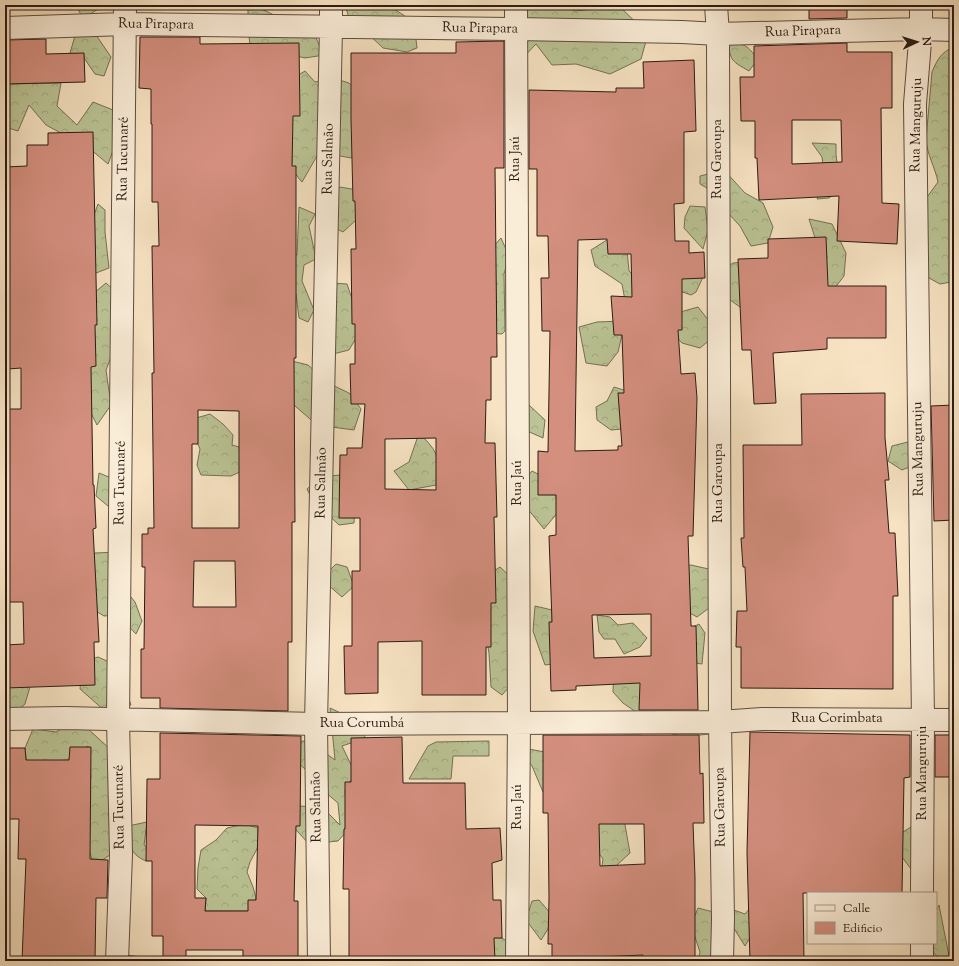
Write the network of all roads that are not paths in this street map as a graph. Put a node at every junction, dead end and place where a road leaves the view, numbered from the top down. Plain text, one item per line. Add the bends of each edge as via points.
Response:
1 (331, 5) edge
2 (516, 5) edge
3 (716, 5) edge
4 (921, 5) edge
5 (125, 14) edge
6 (5, 28) edge
7 (331, 28) junction
8 (516, 29) junction
9 (921, 29) junction
10 (954, 30) edge
11 (718, 34) junction
12 (5, 719) edge
13 (118, 720) junction
14 (923, 720) junction
15 (954, 720) edge
16 (720, 722) junction
17 (518, 723) junction
18 (316, 724) junction
19 (922, 892) edge
20 (922, 944) edge
21 (118, 961) edge
22 (319, 961) edge
23 (517, 961) edge
24 (722, 961) edge
25 (922, 961) edge

1 - 7 street, Rua Salmão
2 - 8 street, Rua Jaú
3 - 11 street, Rua Garoupa
4 - 9 street, Rua Manguruju
5 - 6 street, Rua Pirapara
5 - 7 street, Rua Pirapara
5 - 13 street, Rua Tucunaré
7 - 8 street, Rua Pirapara
7 - 18 street, Rua Salmão
8 - 11 street, Rua Pirapara
8 - 17 street, Rua Jaú
9 - 10 street, Rua Pirapara
9 - 11 street, Rua Pirapara
9 - 14 street, Rua Manguruju via 915,104
11 - 16 street, Rua Garoupa
12 - 13 street, Rua Corumbá
13 - 18 street, Rua Corumbá
13 - 21 street, Rua Tucunaré via 121,854
14 - 15 street, Rua Corimbata
14 - 16 street, Rua Corimbata via 762,719
14 - 19 street, Rua Manguruju
16 - 17 street, Rua Corumbá
16 - 24 street, Rua Garoupa
17 - 18 street, Rua Corumbá
17 - 23 street, Rua Jaú
18 - 22 street, Rua Salmão
20 - 25 street

